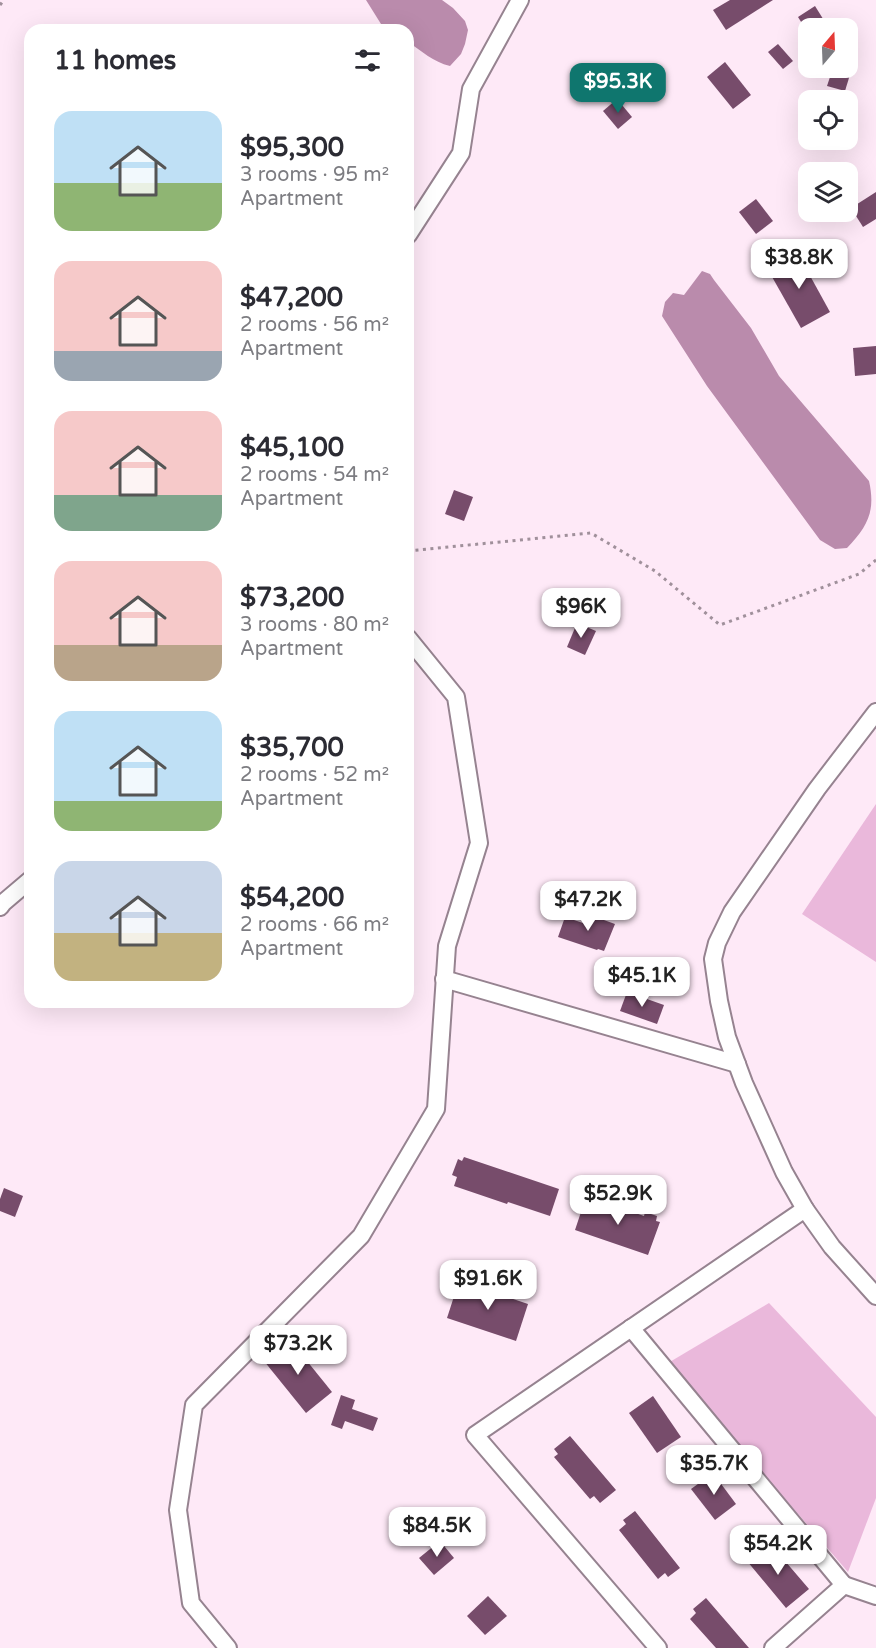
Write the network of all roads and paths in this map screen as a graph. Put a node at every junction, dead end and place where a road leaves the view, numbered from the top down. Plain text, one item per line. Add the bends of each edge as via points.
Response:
1 (4, 0) edge
2 (520, 0) edge
3 (0, 5) edge
4 (414, 226) edge
5 (414, 550) edge
6 (876, 560) edge
7 (414, 645) edge
8 (876, 712) edge
9 (24, 885) edge
10 (0, 907) edge
11 (444, 979) junction
12 (737, 1064) junction
13 (805, 1209) junction
14 (876, 1296) edge
15 (631, 1328) junction
16 (844, 1585) junction
17 (876, 1596) edge
18 (228, 1648) edge
19 (658, 1648) edge
20 (773, 1648) edge

1 - 3 path
2 - 4 street via 471,89 461,153
5 - 6 path via 591,533 655,572 720,625 858,574
7 - 11 street via 456,697 479,843 447,945
8 - 12 street via 732,912 717,943 713,959 718,1001
9 - 10 street
11 - 12 street
11 - 18 street via 436,1109 361,1236 195,1405 178,1510 191,1603
12 - 13 street via 784,1172
13 - 14 street via 832,1247
13 - 15 street
15 - 16 street
15 - 19 street via 475,1435
16 - 17 street
16 - 20 street

